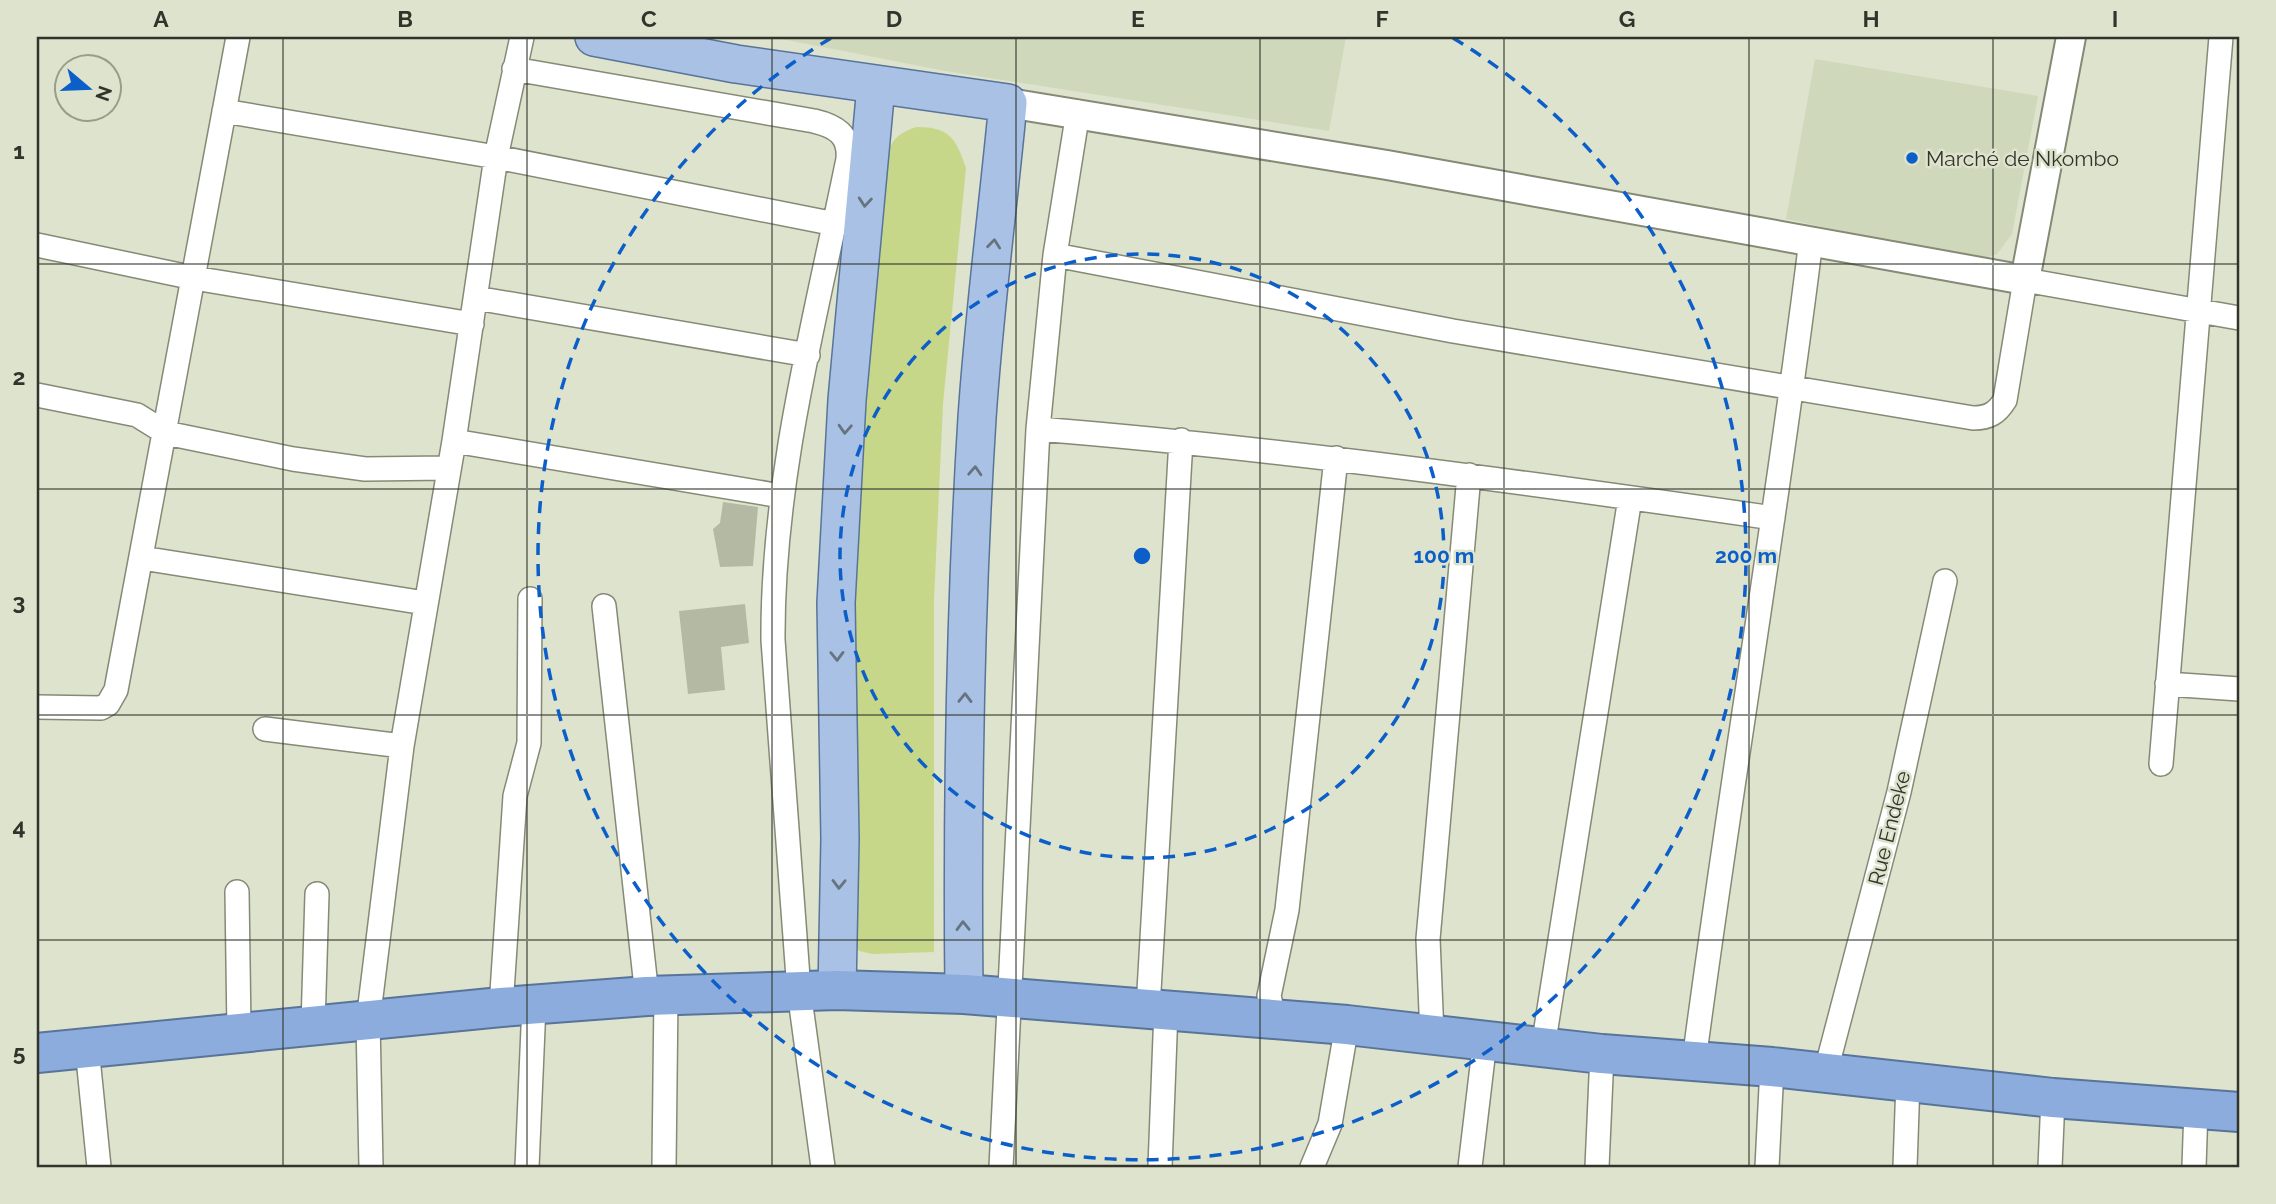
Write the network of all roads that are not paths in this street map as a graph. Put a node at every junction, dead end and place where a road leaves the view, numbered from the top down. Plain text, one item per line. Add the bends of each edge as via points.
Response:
1 (238, 37) edge
2 (522, 37) edge
3 (594, 37) edge
4 (2071, 37) edge
5 (2221, 37) edge
6 (514, 69) junction
7 (876, 86) junction
8 (1009, 103) junction
9 (224, 111) junction
10 (1077, 112) junction
11 (496, 157) junction
12 (835, 224) junction
13 (1811, 240) junction
14 (37, 245) edge
15 (1055, 255) junction
16 (194, 278) junction
17 (2025, 280) junction
18 (476, 298) junction
19 (2196, 311) junction
20 (2239, 318) edge
21 (472, 324) junction
22 (808, 355) junction
23 (1793, 388) junction
24 (37, 396) edge
25 (1038, 429) junction
26 (166, 433) junction
27 (1181, 440) junction
28 (454, 441) junction
29 (1336, 458) junction
30 (448, 468) junction
31 (1469, 475) junction
32 (781, 496) junction
33 (1630, 498) junction
34 (1773, 518) junction
35 (142, 558) junction
36 (1945, 581) dead end
37 (530, 599) dead end
38 (425, 603) junction
39 (604, 606) dead end
40 (2167, 684) junction
41 (2239, 689) edge
42 (37, 707) edge
43 (265, 729) dead end
44 (402, 746) junction
45 (2161, 764) dead end
46 (237, 892) dead end
47 (317, 894) dead end
48 (837, 990) junction
49 (799, 991) junction
50 (964, 994) junction
51 (656, 996) junction
52 (1007, 998) junction
53 (517, 1006) junction
54 (1157, 1009) junction
55 (368, 1021) junction
56 (1275, 1021) junction
57 (313, 1026) junction
58 (1347, 1026) junction
59 (239, 1031) junction
60 (1433, 1035) junction
61 (1485, 1041) junction
62 (1543, 1047) junction
63 (87, 1048) junction
64 (37, 1053) edge
65 (1602, 1054) junction
66 (1694, 1061) junction
67 (1772, 1067) junction
68 (1825, 1074) junction
69 (1908, 1082) junction
70 (2053, 1098) junction
71 (2196, 1108) junction
72 (2239, 1112) edge
73 (99, 1167) edge
74 (371, 1167) edge
75 (527, 1167) edge
76 (664, 1167) edge
77 (822, 1167) edge
78 (1001, 1167) edge
79 (1160, 1167) edge
80 (1312, 1167) edge
81 (1470, 1167) edge
82 (1597, 1167) edge
83 (1767, 1167) edge
84 (1905, 1167) edge
85 (2050, 1167) edge
86 (2194, 1167) edge

1 - 9 street
2 - 6 street
3 - 7 main road
4 - 17 street
5 - 19 street
6 - 11 street
6 - 12 street via 828,124 844,135 849,149
7 - 8 main road
7 -> 48 main road via 847,400 836,603
8 - 10 street
50 -> 8 main road via 962,831 977,416
9 - 11 street
9 - 16 street
10 - 13 street
10 - 15 street
11 - 12 street
11 - 18 street
12 - 22 street
13 - 17 street
13 - 23 street
14 - 16 street
15 - 23 street via 1453,331
15 - 25 street
16 - 21 street
16 - 26 street
17 - 19 street
17 - 23 street via 2010,386 1998,411 1986,418
18 - 21 street
18 - 22 street
19 - 20 street
19 - 40 street
21 - 28 street
22 - 32 street
23 - 34 street
24 - 26 street via 137,415
25 - 27 street
25 - 52 street
26 - 30 street via 365,469
26 - 35 street
27 - 29 street
27 - 54 street
28 - 30 street
28 - 32 street
29 - 31 street
29 - 56 street via 1287,910 1269,996
30 - 38 street
31 - 33 street
31 - 60 street via 1428,939
32 - 49 street via 773,640
33 - 34 street
33 - 62 street
34 - 66 street
35 - 38 street
35 - 42 street via 113,698 101,708
36 - 68 street, Rue Endeke via 1899,792
37 - 53 street via 529,743 515,796
38 - 44 street
39 - 51 street
40 - 41 street
40 - 45 street
43 - 44 street
44 - 55 street
46 - 59 street
47 - 57 street
48 - 49 highway
48 - 50 highway
49 - 51 highway
49 - 77 street
50 - 52 highway
51 - 53 highway
51 - 76 street
52 - 54 highway
52 - 78 street
53 - 55 highway
53 - 75 street
54 - 56 highway
54 - 79 street
55 - 57 highway
55 - 74 street
56 - 58 highway
57 - 59 highway
58 - 60 highway
58 - 80 street via 1330,1124
59 - 63 highway
60 - 61 highway
61 - 62 highway
61 - 81 street
62 - 65 highway
63 - 64 highway
63 - 73 street
65 - 66 highway
65 - 82 street
66 - 67 highway
67 - 68 highway
67 - 83 street
68 - 69 highway
69 - 70 highway
69 - 84 street
70 - 71 highway
70 - 85 street
71 - 72 highway
71 - 86 street

